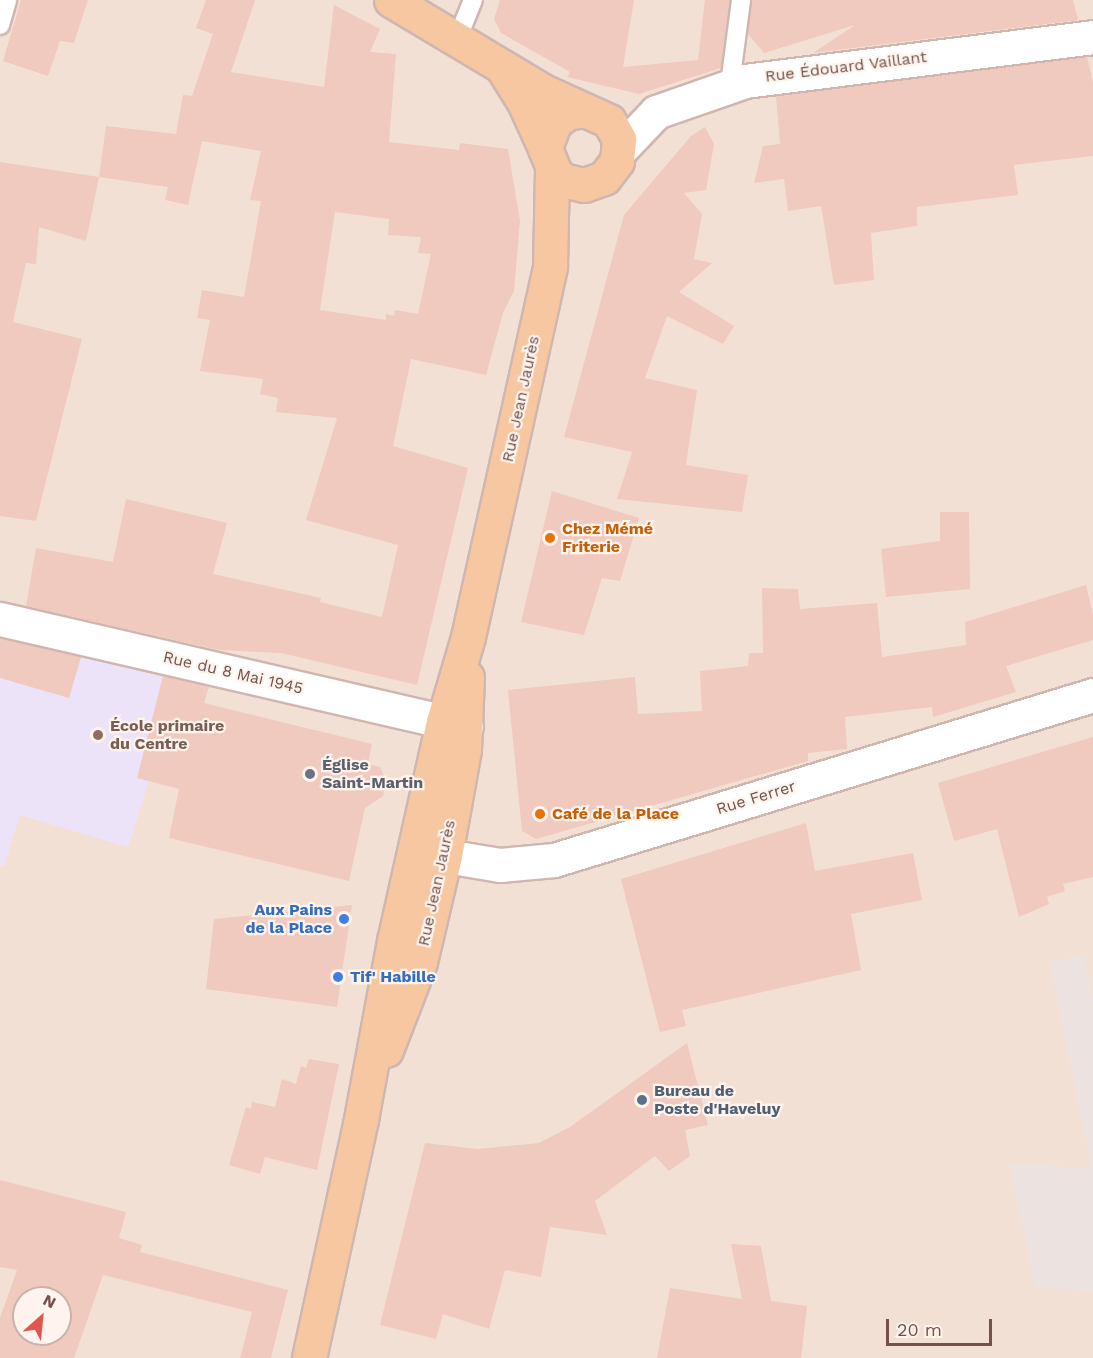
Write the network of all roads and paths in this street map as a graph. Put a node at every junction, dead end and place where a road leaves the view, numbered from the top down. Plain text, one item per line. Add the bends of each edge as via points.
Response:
1 (7, 0) edge
2 (391, 0) edge
3 (473, 0) edge
4 (741, 0) edge
5 (0, 25) edge
6 (458, 37) junction
7 (1093, 37) edge
8 (501, 66) junction
9 (730, 84) junction
10 (584, 110) junction
11 (620, 150) junction
12 (548, 158) junction
13 (599, 181) junction
14 (550, 266) junction
15 (0, 619) edge
16 (1093, 695) edge
17 (454, 724) junction
18 (429, 853) junction
19 (309, 1358) edge

1 - 5 lane
2 - 6 main road, Rue Jean Jaurès
3 - 6 lane
4 - 9 lane
6 - 8 main road, Rue Jean Jaurès
7 - 9 street, Rue Édouard Vaillant
8 - 10 main road, Rue Jean Jaurès
8 - 12 main road, Rue Jean Jaurès via 523,100
9 - 11 street, Rue Édouard Vaillant via 656,112
10 - 11 main road, Rue Jean Jaurès via 600,114 612,124
10 - 12 main road, Rue Jean Jaurès via 567,113 554,123
11 - 13 main road, Rue Jean Jaurès via 615,166
12 - 13 main road via 573,184
12 - 14 main road, Rue Jean Jaurès
13 - 14 main road, Rue Jean Jaurès via 574,214
14 - 17 main road, Rue Jean Jaurès via 468,637
15 - 17 street, Rue du 8 Mai 1945
16 - 18 street, Rue Ferrer via 554,860 500,865
17 - 18 main road, Rue Jean Jaurès
18 - 19 main road, Rue Jean Jaurès via 380,1002 361,1119

